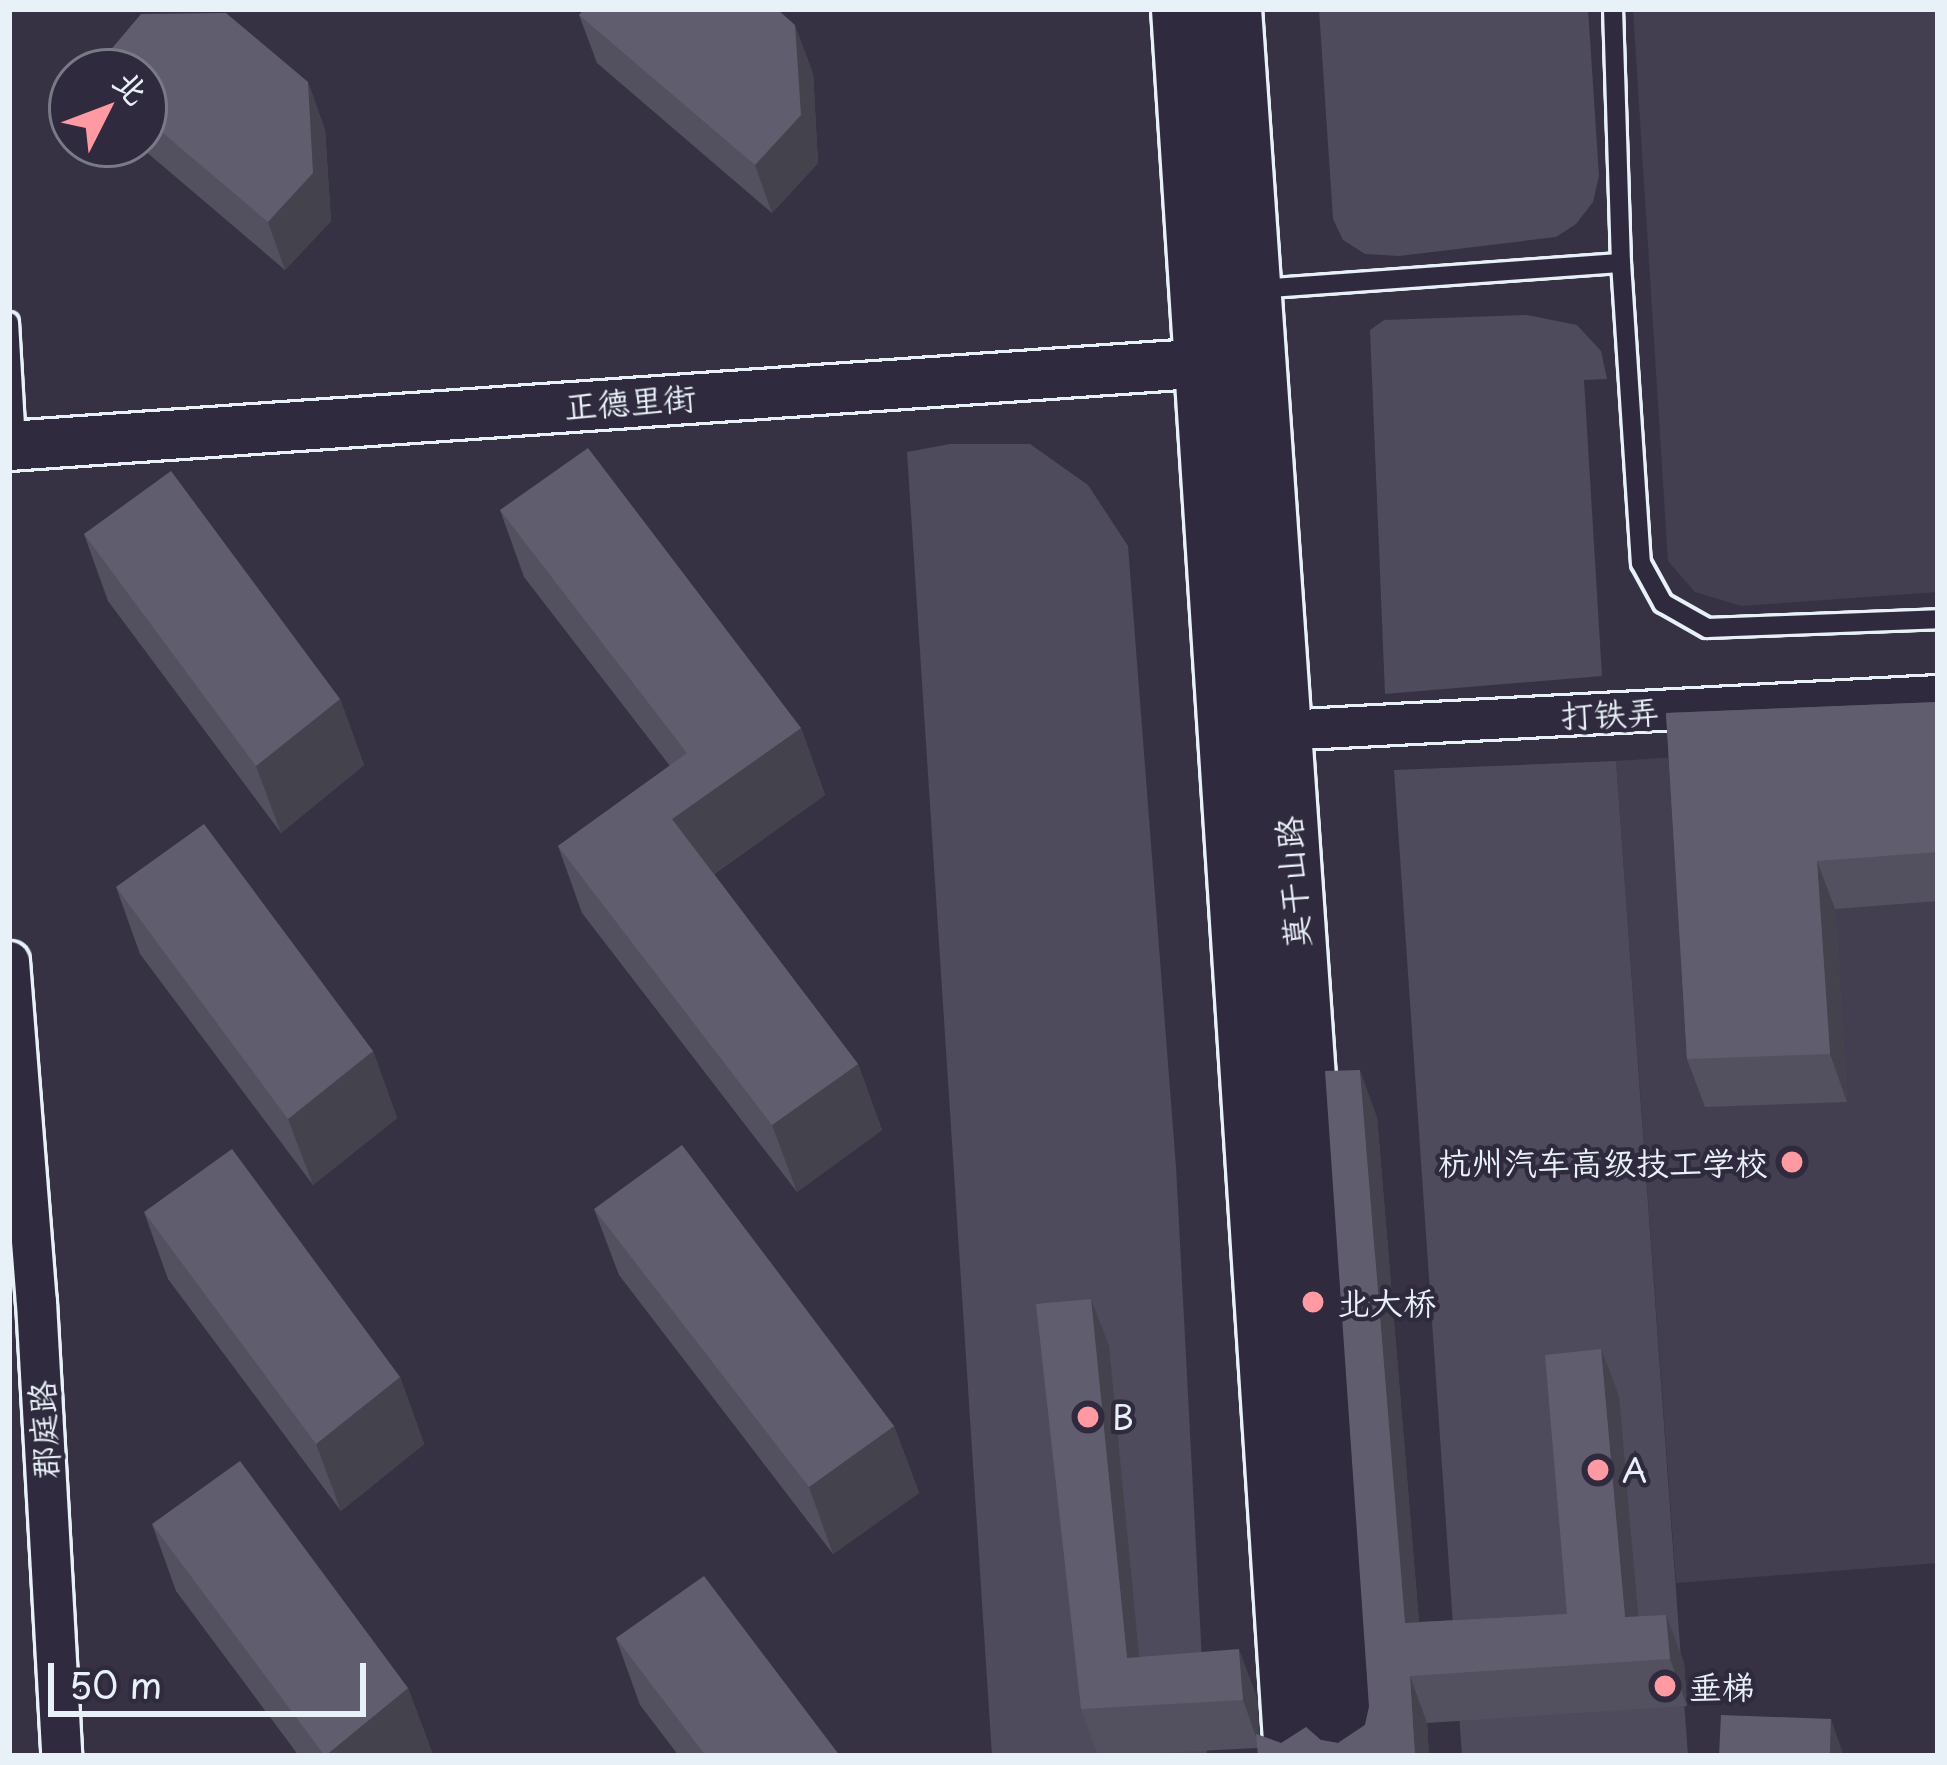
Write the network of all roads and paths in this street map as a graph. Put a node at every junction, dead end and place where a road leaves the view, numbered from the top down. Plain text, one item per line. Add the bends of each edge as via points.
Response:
1 (1182, 9) edge
2 (1231, 9) edge
3 (1613, 9) edge
4 (1621, 263) junction
5 (1247, 290) junction
6 (9, 322) edge
7 (1230, 362) junction
8 (12, 446) edge
9 (1938, 619) edge
10 (1938, 695) edge
11 (1283, 730) junction
12 (9, 961) edge
13 (23, 1304) edge
14 (61, 1756) edge
15 (1295, 1756) edge
16 (1352, 1756) edge

1 - 7 main road, 莫干山路
2 - 5 main road, 莫干山路
3 - 4 lane
4 - 5 lane
4 - 9 lane via 1641,563 1663,603 1707,628
5 - 7 main road, 莫干山路
6 - 8 lane
7 - 8 street, 正德里街
7 - 11 main road, 莫干山路
7 - 15 main road, 莫干山路 via 1241,977
10 - 11 street, 打铁弄
11 - 16 main road, 莫干山路
12 - 13 street, 郡庭路
13 - 14 street, 郡庭路

